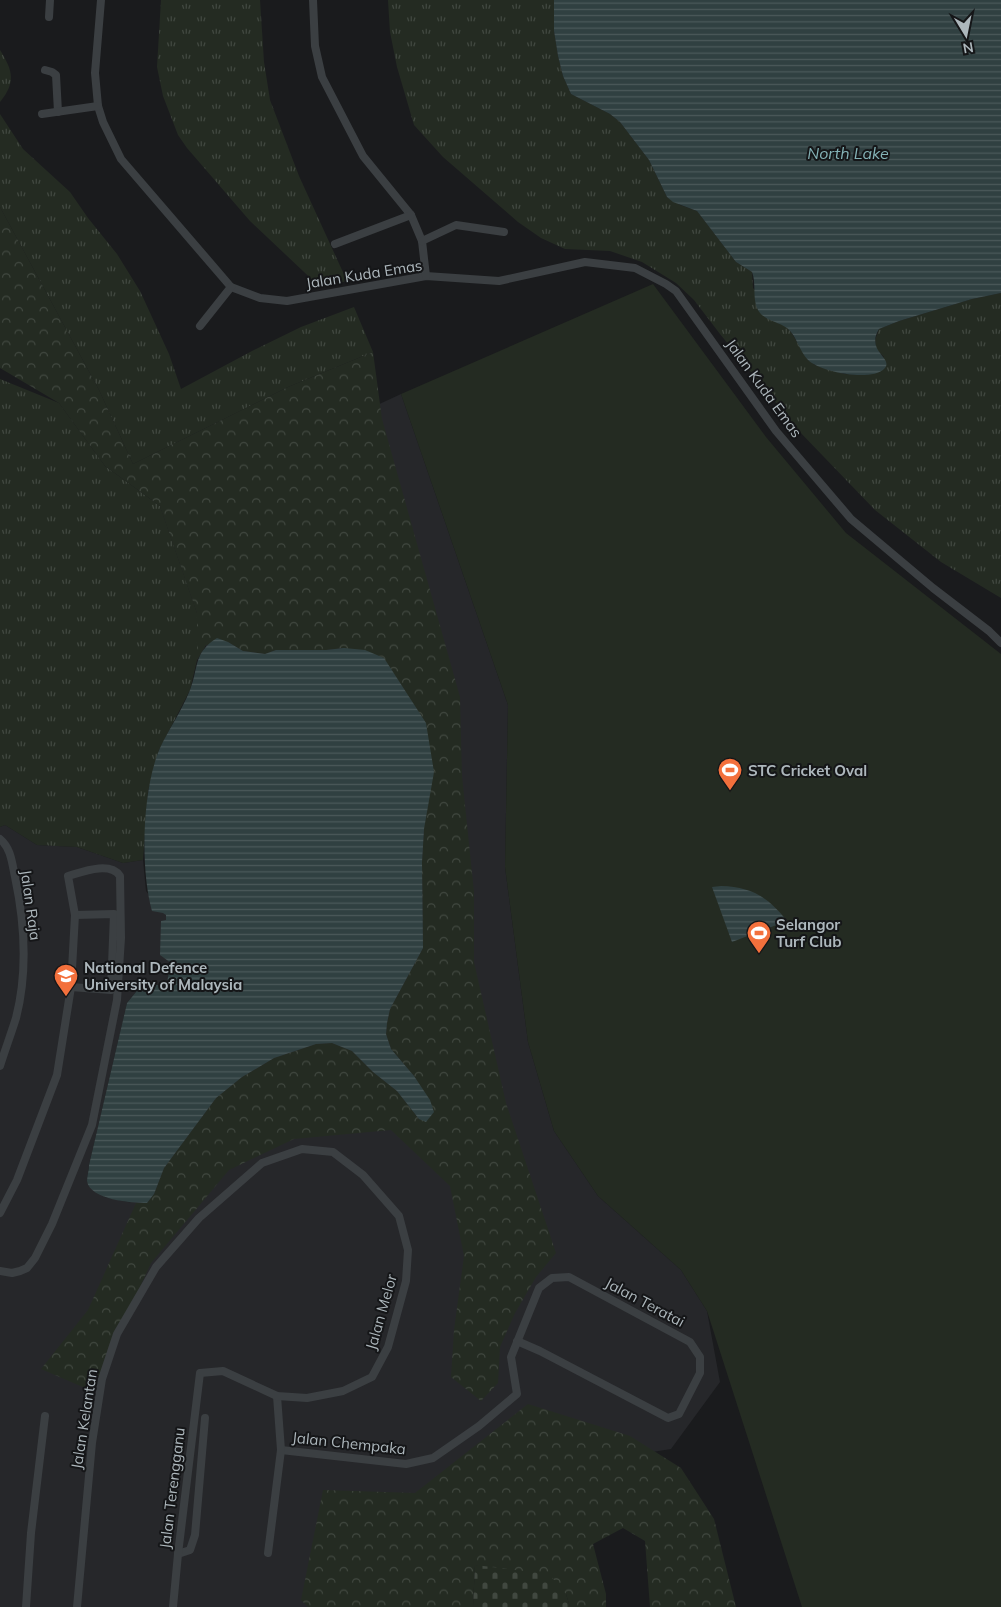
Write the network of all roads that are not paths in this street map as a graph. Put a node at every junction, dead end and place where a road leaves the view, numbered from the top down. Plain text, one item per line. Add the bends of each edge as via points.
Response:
1 (50, 0) edge
2 (101, 0) edge
3 (313, 0) edge
4 (48, 17) dead end
5 (45, 70) dead end
6 (98, 106) junction
7 (58, 112) junction
8 (42, 114) dead end
9 (411, 215) junction
10 (504, 232) dead end
11 (422, 241) junction
12 (335, 244) dead end
13 (426, 276) junction
14 (231, 287) junction
15 (200, 326) dead end
16 (1001, 643) edge
17 (0, 839) edge
18 (75, 915) junction
19 (71, 987) junction
20 (0, 1066) edge
21 (363, 1175) joint
22 (0, 1213) edge
23 (0, 1271) edge
24 (517, 1341) junction
25 (200, 1373) joint
26 (277, 1396) junction
27 (45, 1416) dead end
28 (205, 1418) dead end
29 (281, 1450) junction
30 (268, 1553) dead end
31 (178, 1554) junction
32 (26, 1607) edge
33 (77, 1607) edge
34 (173, 1607) edge

1 - 4 street
2 - 6 street, Jalan Kuda Emas via 95,73
3 - 9 street via 315,46 322,77 363,156
5 - 7 street via 56,75
6 - 7 street
6 - 14 street, Jalan Kuda Emas via 121,159
7 - 8 street
9 - 11 street
9 - 12 street
10 - 11 street via 456,225
11 - 13 street
13 - 14 street, Jalan Kuda Emas via 287,300 260,298
13 - 16 street, Jalan Kuda Emas via 499,280 585,262 635,268 666,284 676,291 776,431 851,519
14 - 15 street
17 - 20 street, Jalan Raja via 8,845 24,931 24,966 16,1018
18 - 19 street
18 - 19 street via 114,914 111,990
18 - 23 street via 68,876 109,868 116,870 120,876 121,938 117,1000 92,1125 35,1258 27,1268 12,1274
19 - 22 street via 57,1076 17,1180
21 - 26 street, Jalan Melor via 398,1216 408,1250 406,1281 388,1347 372,1377 343,1391 307,1398
21 - 33 street, Jalan Kelantan via 333,1152 302,1149 262,1163 199,1218 156,1267 117,1334 102,1379 92,1443
24 - 24 street, Jalan Teratai via 668,1418 679,1414 700,1373 700,1357 690,1342 569,1277 552,1278 539,1288
24 - 29 street, Jalan Chempaka via 510,1357 517,1394 433,1458 406,1464
25 - 26 street, Jalan Melor via 223,1371
25 - 31 street, Jalan Terengganu
26 - 29 street
27 - 32 street
28 - 31 street via 195,1535 190,1550
29 - 30 street
31 - 34 street, Jalan Terengganu

